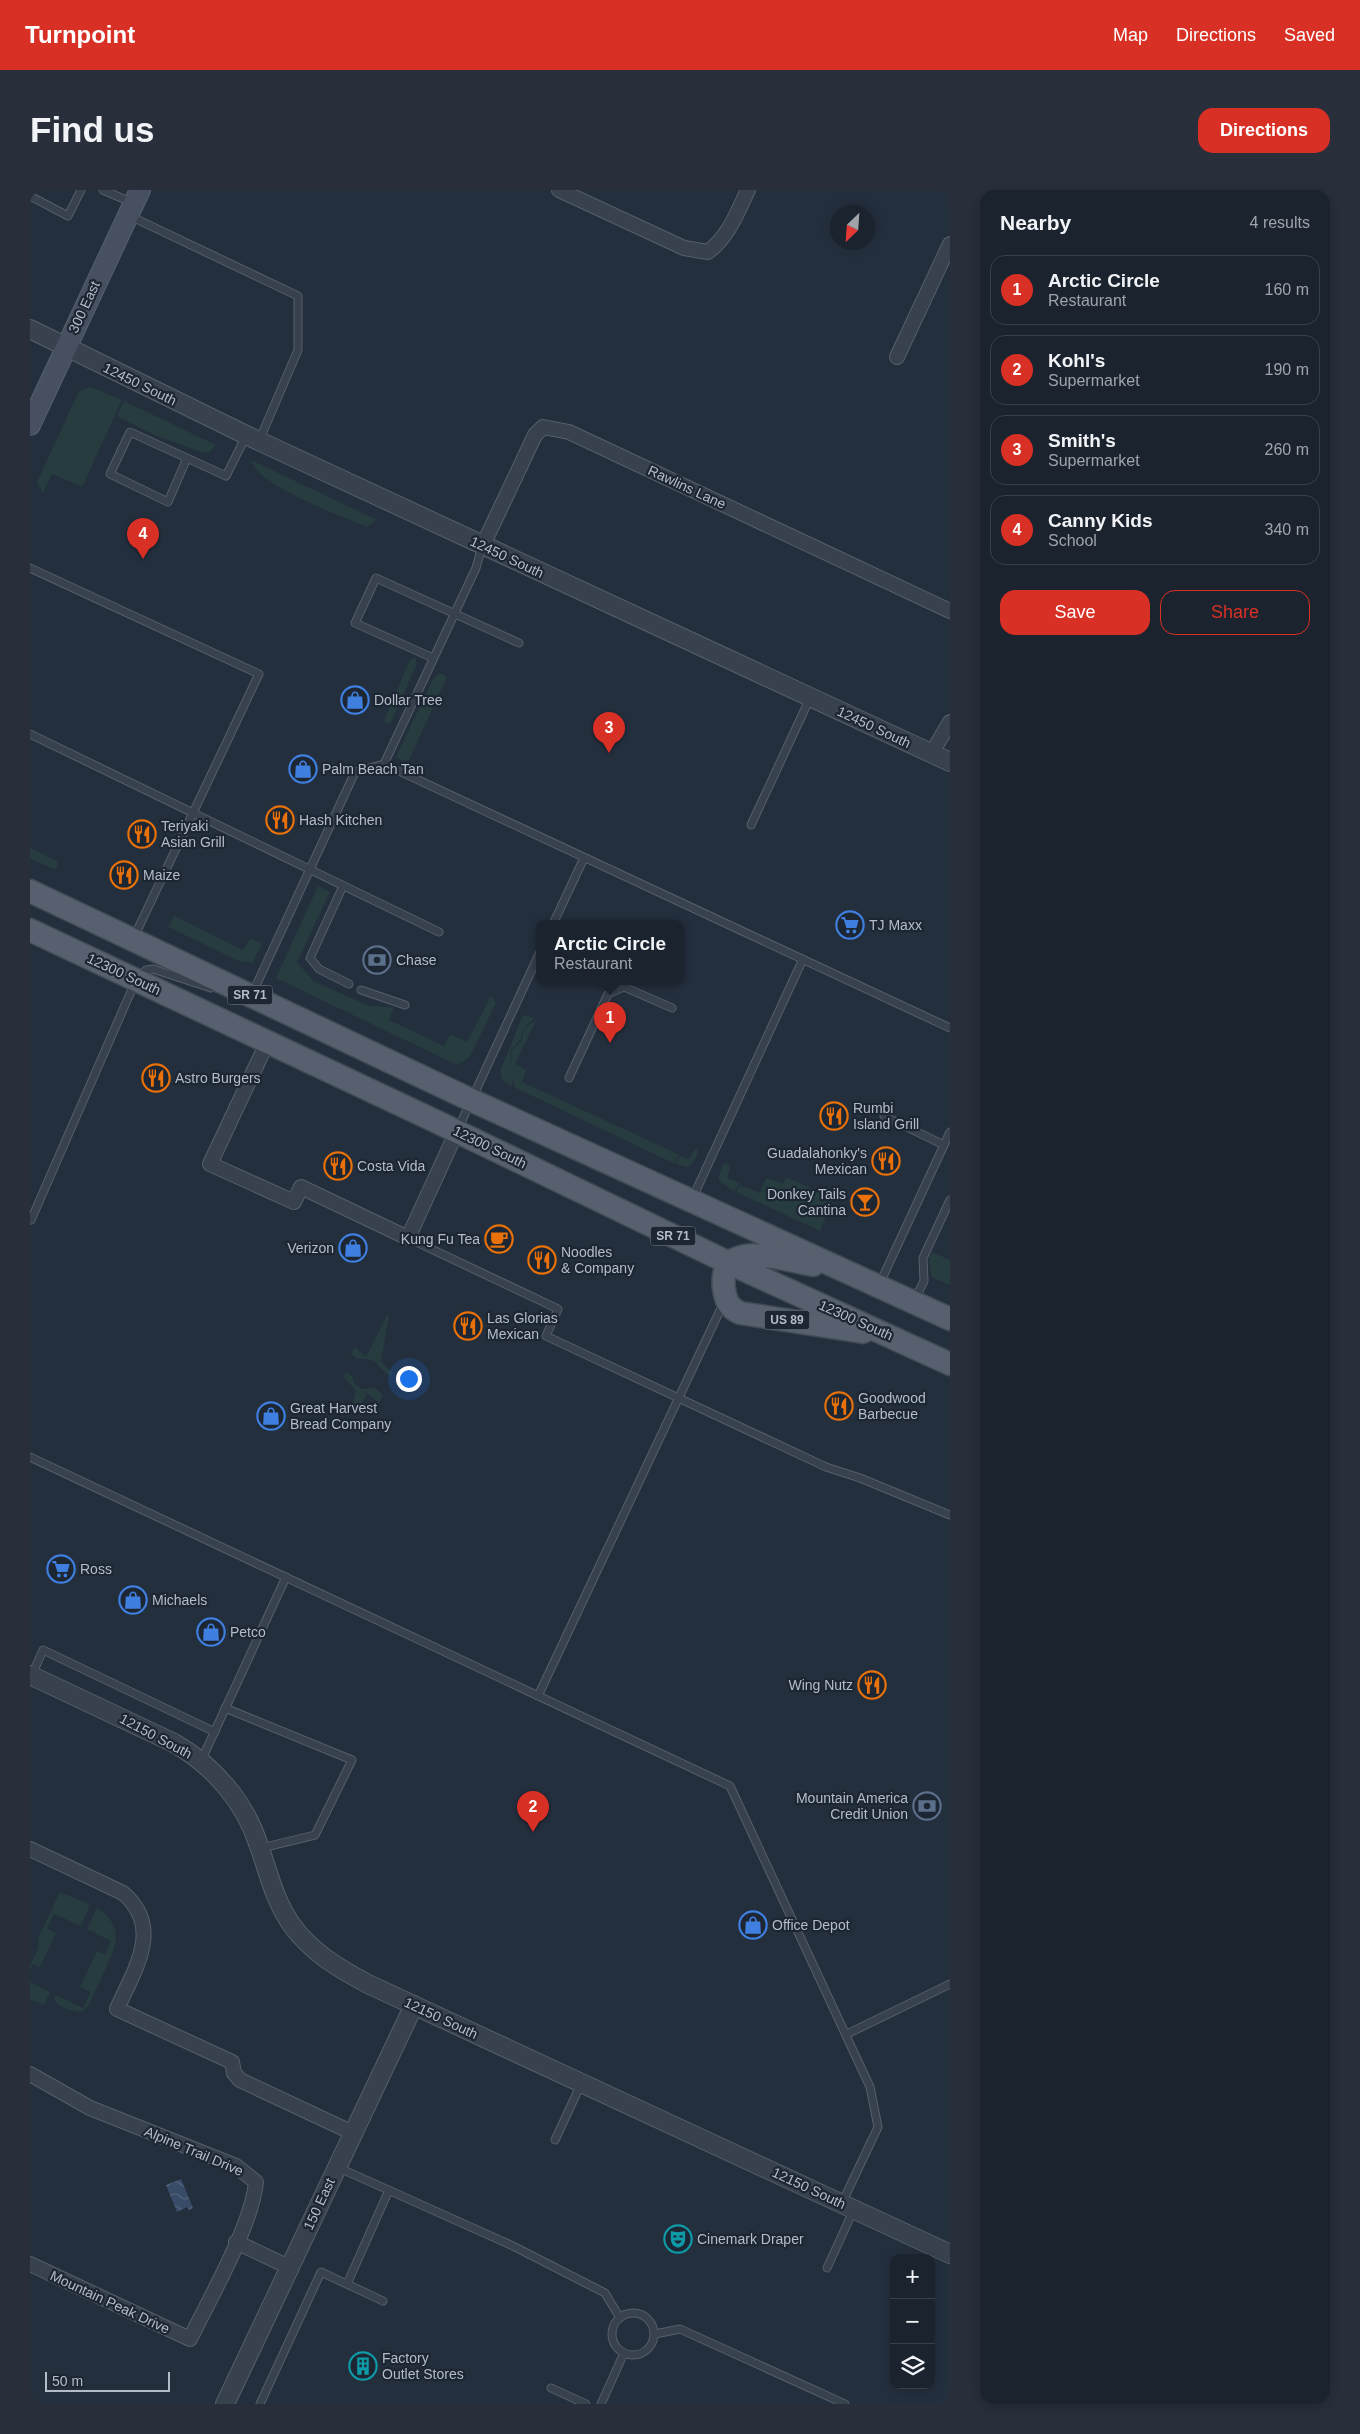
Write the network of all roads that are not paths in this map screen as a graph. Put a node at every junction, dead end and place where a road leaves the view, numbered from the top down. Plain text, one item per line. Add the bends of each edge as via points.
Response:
1 (81, 190) edge
2 (104, 190) edge
3 (559, 190) edge
4 (748, 190) edge
5 (30, 196) edge
6 (134, 203) edge
7 (950, 244) edge
8 (30, 328) edge
9 (65, 348) junction
10 (897, 357) dead end
11 (30, 425) edge
12 (252, 439) junction
13 (187, 458) junction
14 (483, 545) junction
15 (30, 568) edge
16 (950, 611) edge
17 (454, 614) junction
18 (519, 644) dead end
19 (433, 658) junction
20 (810, 698) junction
21 (950, 722) edge
22 (30, 734) edge
23 (931, 754) junction
24 (950, 762) edge
25 (384, 764) junction
26 (194, 814) junction
27 (751, 826) dead end
28 (584, 858) junction
29 (311, 871) junction
30 (342, 886) junction
31 (30, 891) edge
32 (555, 920) edge
33 (30, 930) edge
34 (439, 932) dead end
35 (133, 940) junction
36 (804, 959) junction
37 (536, 961) edge
38 (136, 980) junction
39 (349, 984) dead end
40 (361, 990) dead end
41 (252, 996) junction
42 (405, 1005) dead end
43 (672, 1008) dead end
44 (950, 1028) edge
45 (267, 1043) junction
46 (569, 1078) dead end
47 (471, 1100) junction
48 (884, 1116) dead end
49 (457, 1131) junction
50 (950, 1132) edge
51 (944, 1145) junction
52 (692, 1200) junction
53 (950, 1200) edge
54 (31, 1220) edge
55 (408, 1238) junction
56 (729, 1263) junction
57 (842, 1270) junction
58 (878, 1286) junction
59 (725, 1300) junction
60 (914, 1302) junction
61 (950, 1319) edge
62 (892, 1337) junction
63 (950, 1364) edge
64 (679, 1398) junction
65 (30, 1457) edge
66 (950, 1515) edge
67 (286, 1577) junction
68 (31, 1675) edge
69 (538, 1696) junction
70 (225, 1708) junction
71 (215, 1732) junction
72 (201, 1761) junction
73 (260, 1848) junction
74 (30, 1849) edge
75 (950, 1984) edge
76 (414, 2005) junction
77 (847, 2034) junction
78 (30, 2074) edge
79 (582, 2082) junction
80 (353, 2133) junction
81 (555, 2140) dead end
82 (337, 2166) junction
83 (389, 2190) junction
84 (848, 2206) junction
85 (236, 2242) junction
86 (950, 2254) edge
87 (30, 2264) edge
88 (289, 2267) junction
89 (827, 2268) dead end
90 (347, 2284) junction
91 (383, 2301) dead end
92 (620, 2318) junction
93 (655, 2334) junction
94 (190, 2340) joint
95 (624, 2353) junction
96 (551, 2388) dead end
97 (225, 2404) edge
98 (260, 2404) edge
99 (586, 2404) edge
100 (601, 2404) edge
101 (845, 2404) edge

1 - 5 lane via 68,216
2 - 6 lane
3 - 4 street via 684,248 708,252 720,243
6 - 9 main road, 300 East
6 - 12 lane via 298,296 298,350
7 - 10 street
8 - 9 street, 12450 South
9 - 11 main road, 300 East
9 - 12 street, 12450 South
12 - 13 lane via 226,476
12 - 14 street, 12450 South
13 - 13 lane via 130,432 110,474 168,502
14 - 16 street, Rawlins Lane via 535,435 543,427 555,428
14 - 17 lane
14 - 20 street, 12450 South
15 - 26 lane via 259,674
17 - 18 lane
17 - 19 lane
17 - 19 lane via 376,578 355,623
19 - 25 lane
20 - 23 street, 12450 South
20 - 27 lane
21 - 23 street
22 - 26 lane
23 - 24 street, 12450 South
25 - 28 lane
25 - 29 lane via 355,772
26 - 29 lane
26 - 35 lane
28 - 32 lane
28 - 36 lane
29 - 30 lane
29 - 41 lane
30 - 34 lane
30 - 39 lane via 310,958 320,969
31 - 35 main road, SR 71
33 - 38 main road, 12300 South / SR 71
35 - 41 main road, SR 71
36 - 44 lane
36 - 52 lane
37 - 47 lane
38 - 41 lane via 146,970 154,969 210,988
38 - 45 main road, 12300 South / SR 71
38 - 54 lane
40 - 42 lane
41 - 47 main road, SR 71
43 - 46 lane via 624,987 608,994
45 - 49 main road, 12300 South / SR 71
45 - 55 street via 210,1164 294,1202 301,1187
47 - 49 lane
47 - 52 main road, SR 71
48 - 51 lane
49 - 55 street
49 - 56 main road, 12300 South / SR 71
50 - 51 lane
51 - 58 lane
52 - 57 main road, SR 71
53 - 60 lane via 923,1258 924,1281
55 - 64 lane via 558,1309 546,1336
56 - 57 main road via 739,1256 751,1254
56 - 59 main road via 723,1279
56 - 62 main road, 12300 South / SR 71
57 - 58 main road
58 - 60 main road
59 - 62 main road, US 89 via 730,1308 740,1312
59 - 64 lane
60 - 61 main road
62 - 63 main road, 12300 South / US 89
64 - 66 lane via 826,1467
64 - 69 lane
65 - 67 lane
67 - 69 lane
67 - 70 lane
68 - 71 lane via 43,1650
68 - 72 street, 12150 South via 174,1742
69 - 77 lane via 730,1786
70 - 71 lane
70 - 73 lane via 352,1760 315,1836
71 - 72 lane
72 - 73 street, 12150 South via 237,1800
73 - 76 street, 12150 South via 279,1904 311,1947 349,1974
74 - 80 street via 123,1893 140,1912 145,1938 143,1949 117,2009 232,2062 234,2073 240,2080
75 - 77 lane
76 - 79 street, 12150 South
76 - 80 street, 150 East
77 - 84 lane via 870,2087 878,2126
78 - 85 street, Alpine Trail Drive via 90,2108 236,2166 250,2175 256,2182 254,2196
79 - 81 lane
79 - 84 street, 12150 South
80 - 82 street, 150 East
82 - 83 lane
82 - 88 street, 150 East
83 - 90 lane
83 - 92 lane via 513,2246 604,2293
84 - 86 street, 12150 South
84 - 89 lane
85 - 88 street
85 - 94 street, Alpine Trail Drive
87 - 94 street, Mountain Peak Drive
88 - 97 street, 150 East
90 - 91 lane
90 - 98 lane via 321,2272
92 - 93 lane via 632,2313 645,2316
92 - 95 lane via 615,2323 612,2336
93 - 95 lane via 645,2352
93 - 101 lane via 680,2329
95 - 100 lane
96 - 99 lane

